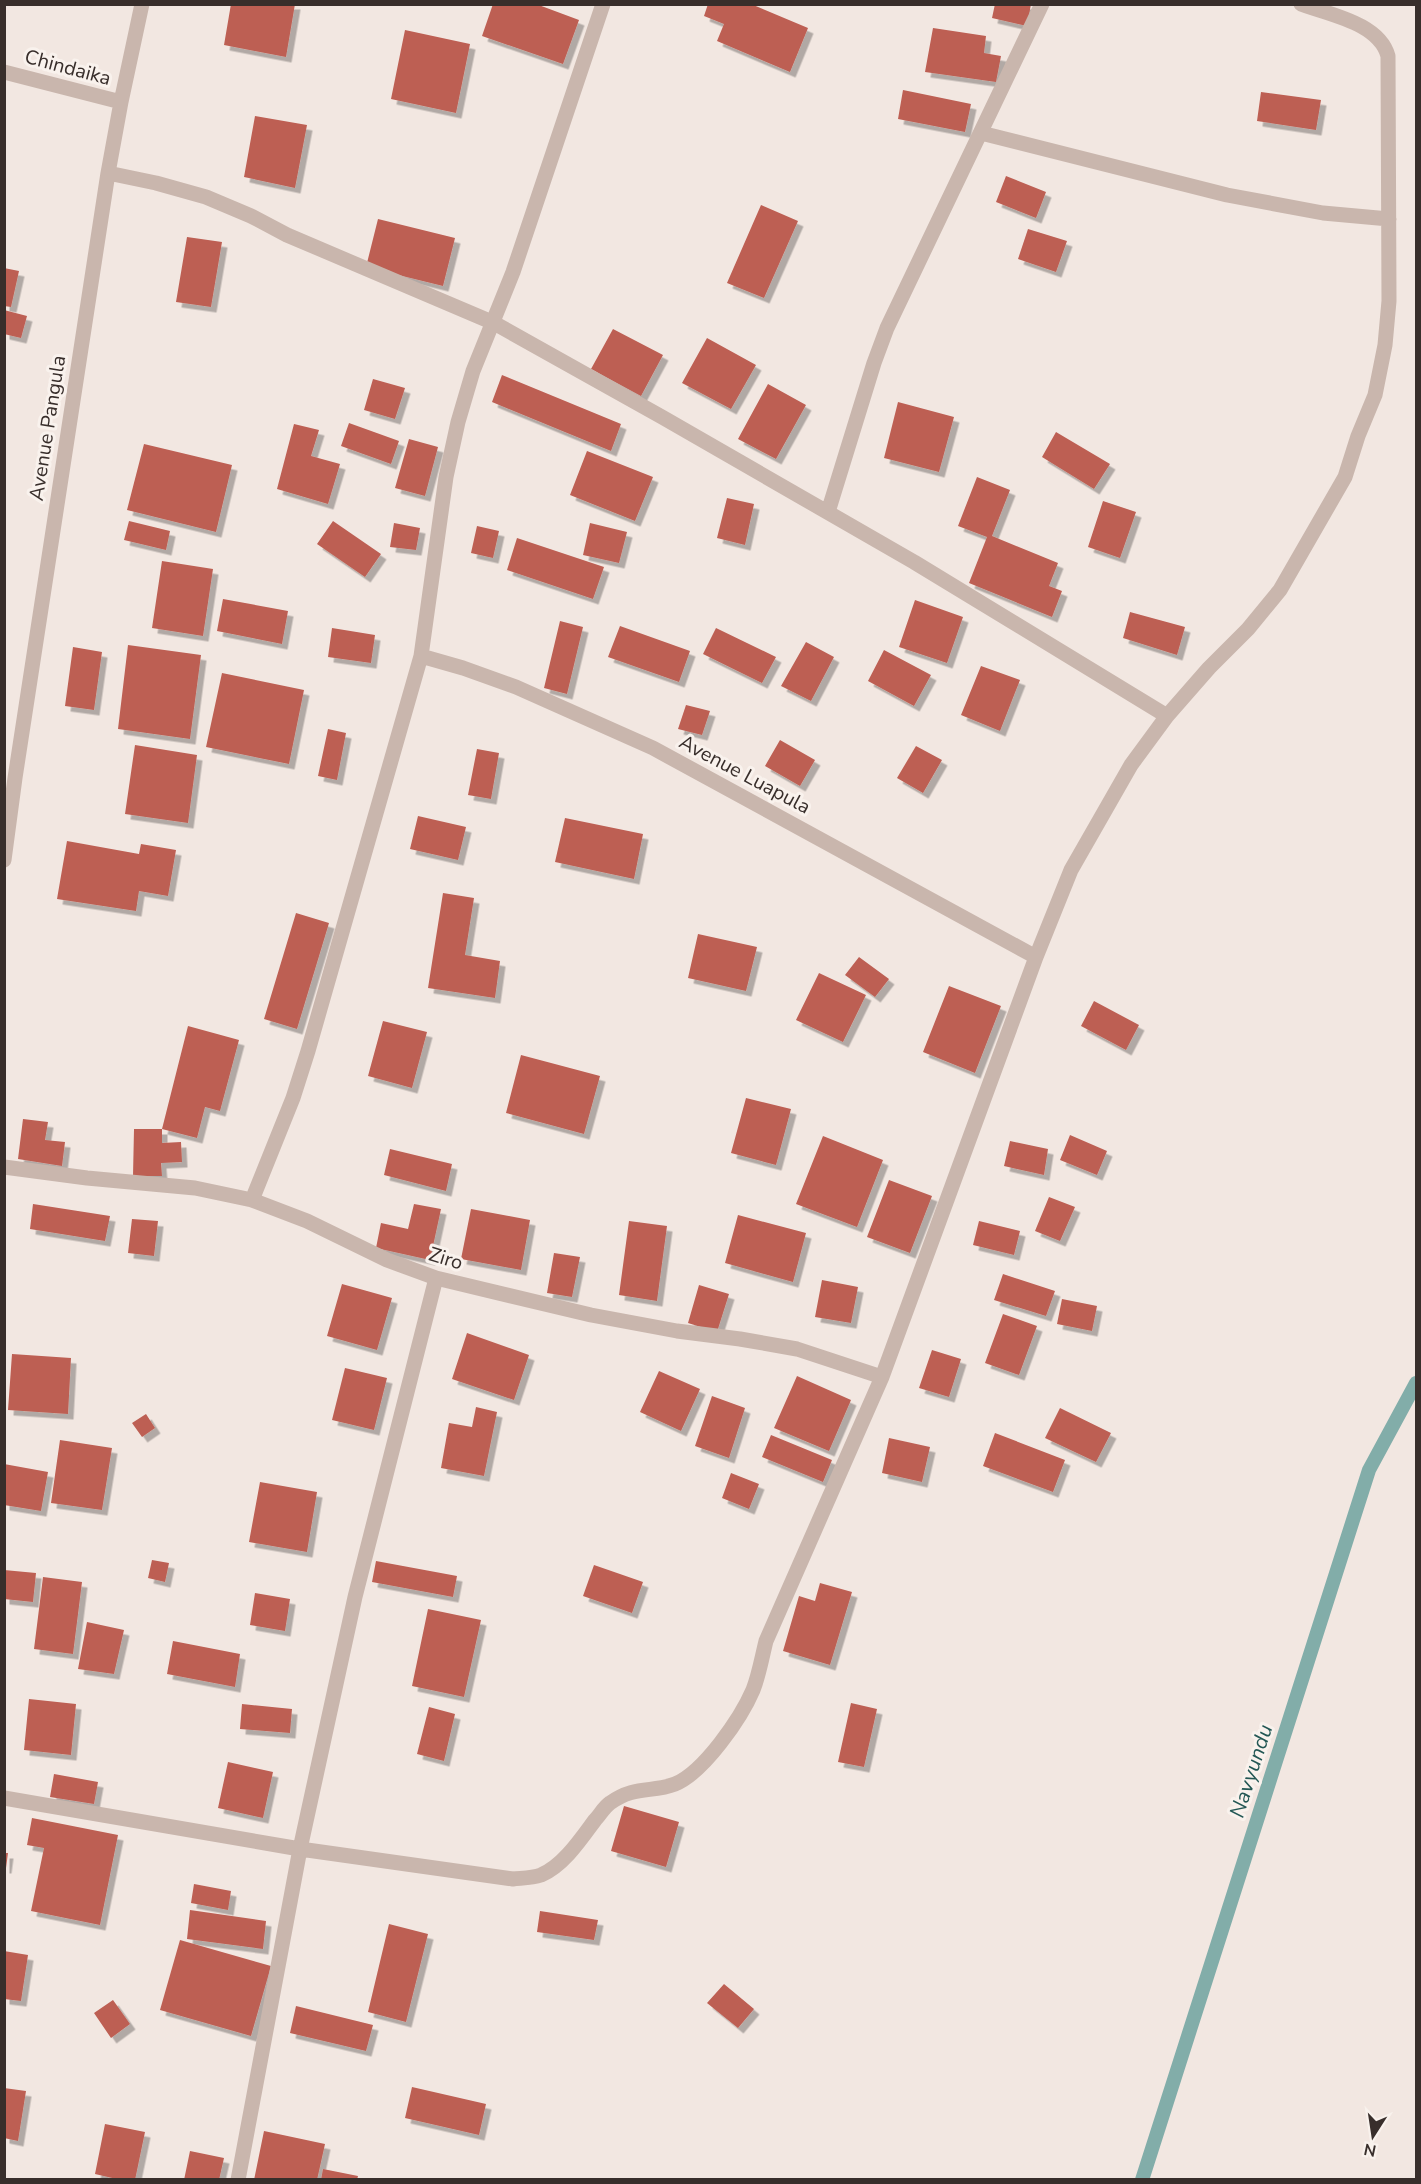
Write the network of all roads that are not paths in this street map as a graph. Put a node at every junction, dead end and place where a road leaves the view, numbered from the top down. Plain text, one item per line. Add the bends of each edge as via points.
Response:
1 (142, 4) edge
2 (603, 4) edge
3 (1042, 4) edge
4 (1301, 4) edge
5 (4, 72) edge
6 (121, 102) junction
7 (981, 133) junction
8 (108, 173) junction
9 (1389, 219) junction
10 (494, 323) junction
11 (828, 512) junction
12 (421, 656) junction
13 (1167, 716) junction
14 (10, 777) edge
15 (4, 860) edge
16 (1036, 957) junction
17 (4, 1167) edge
18 (252, 1200) junction
19 (436, 1278) junction
20 (882, 1377) junction
21 (4, 1798) edge
22 (300, 1849) junction
23 (238, 2180) edge

1 - 6 street, Avenue Pangula
2 - 10 street
3 - 7 street
4 - 9 street via 1368,30 1385,47
5 - 6 street, Chindaika
6 - 8 street, Avenue Pangula
7 - 9 street via 1227,195 1323,213
7 - 11 street via 886,328
8 - 10 street via 206,197
8 - 14 street, Avenue Pangula
9 - 13 street via 1385,345 1375,394 1345,477 1280,590
10 - 11 street
10 - 12 street via 473,371 458,422 446,477
11 - 13 street
12 - 16 street, Avenue Luapula via 516,687 653,748
12 - 18 street via 308,1051
13 - 16 street via 1099,818 1071,870
14 - 15 street, Avenue Pangula
16 - 20 street
17 - 18 street, Ziro via 195,1188
18 - 19 street, Ziro
19 - 20 street, Ziro via 591,1315 797,1349
19 - 22 street via 355,1597
20 - 22 street via 766,1641 754,1688 743,1711 701,1767 688,1778 672,1785 639,1789 614,1800 563,1859 540,1875 513,1879
21 - 22 street
22 - 23 street

